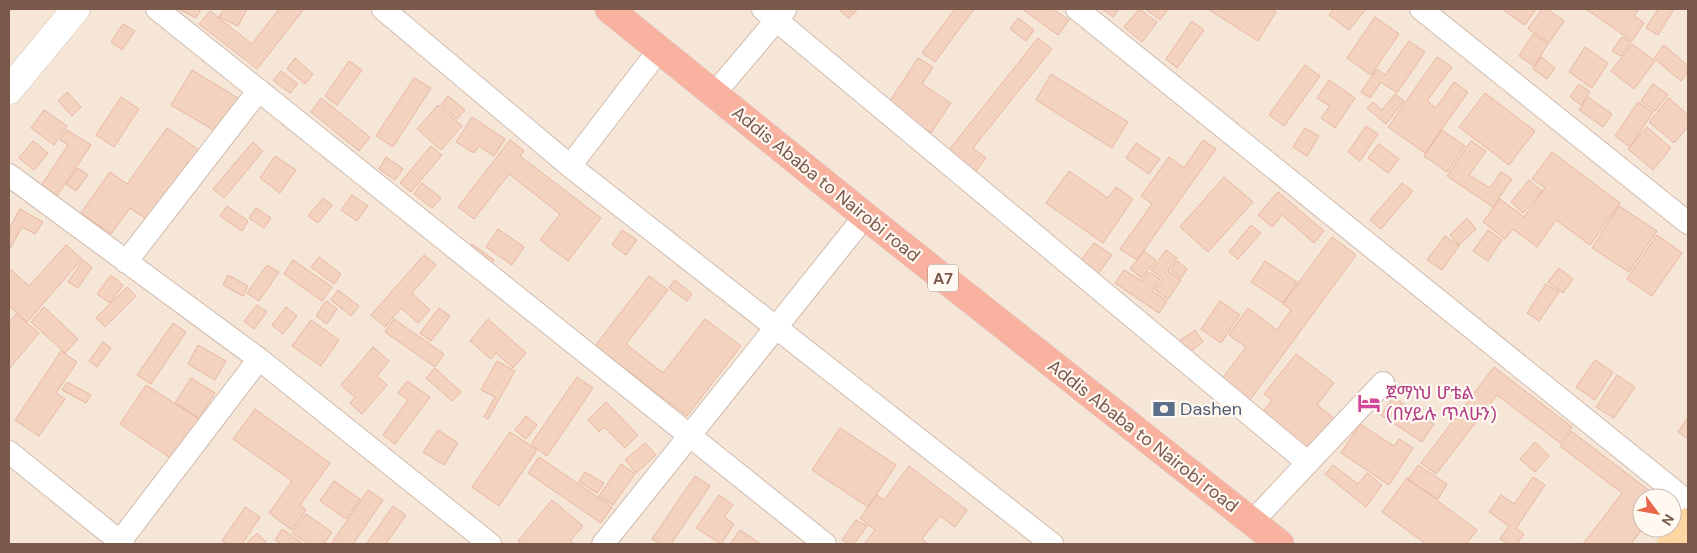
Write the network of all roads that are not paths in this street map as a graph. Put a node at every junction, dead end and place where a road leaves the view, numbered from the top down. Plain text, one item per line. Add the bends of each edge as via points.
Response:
1 (76, 9) edge
2 (157, 9) edge
3 (609, 9) edge
4 (1077, 9) edge
5 (1421, 9) edge
6 (386, 10) edge
7 (775, 12) edge
8 (660, 50) junction
9 (9, 90) edge
10 (259, 90) junction
11 (714, 94) junction
12 (570, 166) junction
13 (9, 175) edge
14 (865, 216) junction
15 (1688, 223) edge
16 (126, 262) junction
17 (776, 328) junction
18 (259, 359) junction
19 (1382, 383) dead end
20 (689, 436) junction
21 (9, 452) edge
22 (1306, 462) junction
23 (1688, 502) edge
24 (1252, 522) junction
25 (1688, 522) edge
26 (120, 544) edge
27 (490, 544) edge
28 (603, 544) edge
29 (825, 544) edge
30 (1052, 544) edge
31 (1280, 544) edge
32 (1671, 544) edge

1 - 9 street
2 - 10 street
3 - 8 highway, Addis Ababa to Nairobi road / A7
4 - 23 street
5 - 15 street
6 - 12 street
7 - 11 street
7 - 22 street
8 - 11 highway, Addis Ababa to Nairobi road / A7
8 - 12 street
10 - 16 street
10 - 20 street
11 - 14 highway, Addis Ababa to Nairobi road / A7
12 - 17 street
13 - 16 street
14 - 17 street
14 - 24 highway, Addis Ababa to Nairobi road / A7
16 - 18 street
17 - 20 street
17 - 30 street
18 - 26 street
18 - 27 street
19 - 22 street
20 - 28 street
20 - 29 street
21 - 26 street
22 - 24 street
24 - 31 highway, Addis Ababa to Nairobi road / A7
25 - 32 main road

